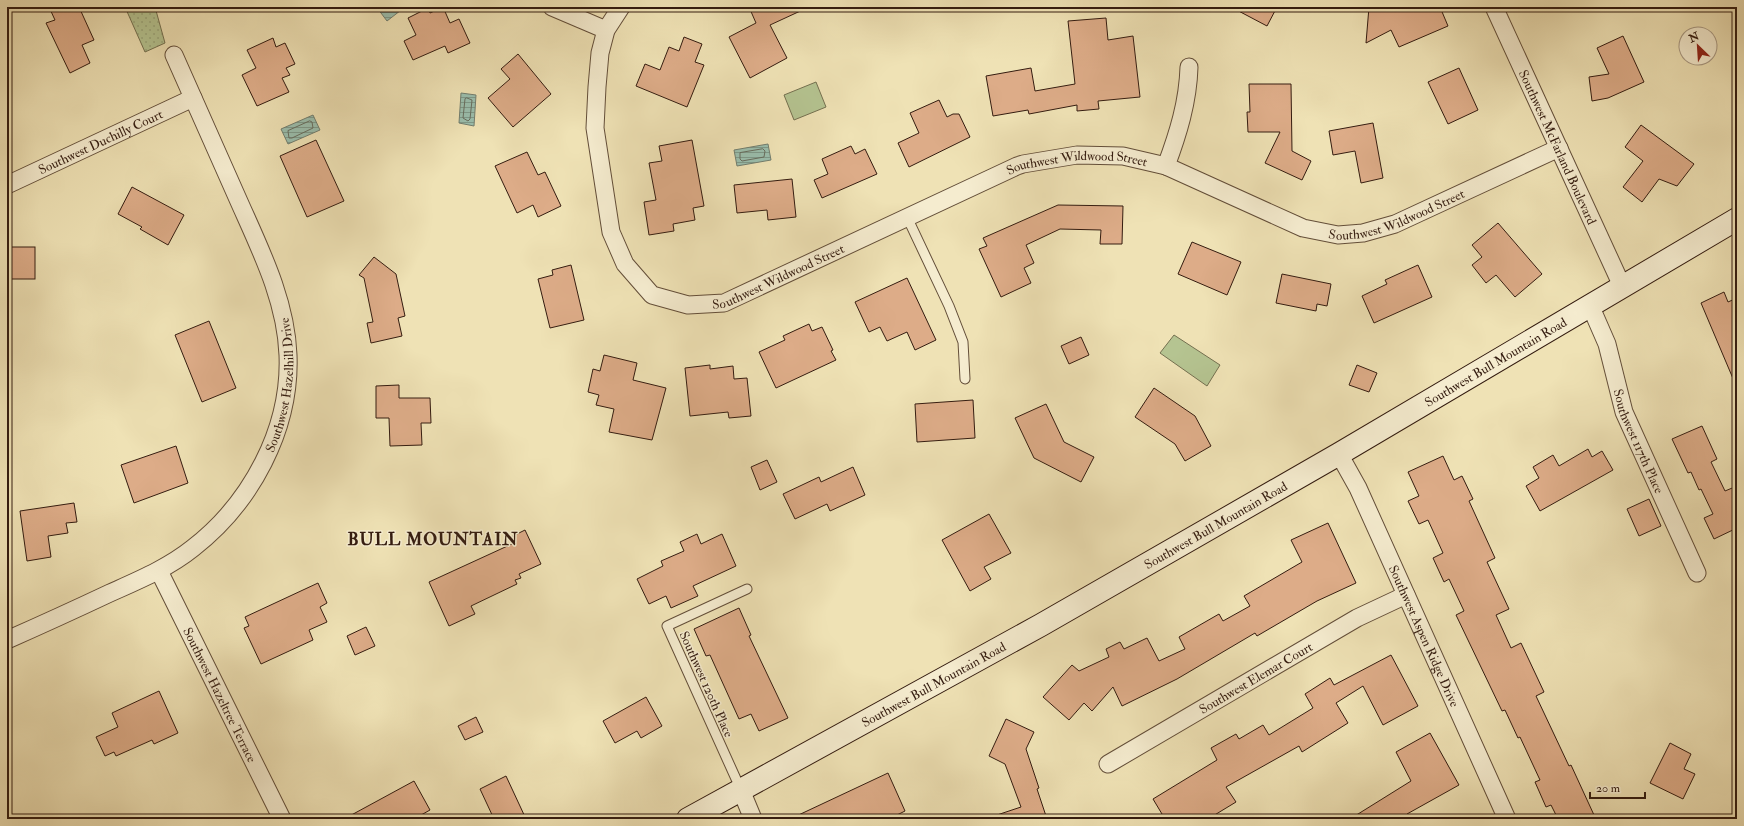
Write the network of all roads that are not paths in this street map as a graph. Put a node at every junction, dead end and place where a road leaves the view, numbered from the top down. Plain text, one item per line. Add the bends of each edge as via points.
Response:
1 (552, 7) edge
2 (621, 7) edge
3 (1494, 7) edge
4 (606, 30) junction
5 (174, 55) dead end
6 (1189, 67) dead end
7 (193, 98) junction
8 (1559, 148) junction
9 (1166, 166) junction
10 (7, 185) edge
11 (907, 217) junction
12 (1737, 218) edge
13 (1622, 286) junction
14 (1590, 305) junction
15 (965, 379) dead end
16 (1339, 454) junction
17 (159, 571) junction
18 (1697, 573) dead end
19 (747, 589) dead end
20 (1406, 595) junction
21 (7, 640) edge
22 (1108, 764) dead end
23 (741, 790) junction
24 (1503, 818) edge
25 (282, 819) edge
26 (688, 819) edge
27 (753, 819) edge

1 - 4 street
2 - 4 street
3 - 8 street, Southwest McFarland Boulevard
4 - 11 street, Southwest Wildwood Street via 599,67 595,128 611,232 625,264 652,295 688,305 724,303
5 - 7 street, Southwest Hazelhill Drive
6 - 9 street, Southwest Wildwood Street via 1184,110
7 - 10 street, Southwest Duchilly Court
7 - 17 street, Southwest Hazelhill Drive via 260,247 276,291 288,354 286,389 274,437 256,478 238,505 193,549
8 - 9 street, Southwest Wildwood Street via 1394,224 1363,233 1338,234 1303,228
8 - 13 street, Southwest McFarland Boulevard
9 - 11 street, Southwest Wildwood Street via 1124,156 1077,156 1017,166
11 - 15 lane via 963,342
12 - 13 main road, Southwest Bull Mountain Road
13 - 14 main road, Southwest Bull Mountain Road
14 - 16 main road, Southwest Bull Mountain Road
14 - 18 street, Southwest 117th Place via 1607,344 1624,412
16 - 20 street, Southwest Aspen Ridge Drive via 1358,488
16 - 23 main road, Southwest Bull Mountain Road via 1042,625
17 - 21 street, Southwest Hazelhill Drive
17 - 25 street, Southwest Hazeltree Terrace
19 - 23 lane, Southwest 120th Place via 667,626
20 - 22 street, Southwest Elemar Court via 1357,618
20 - 24 street, Southwest Aspen Ridge Drive
23 - 26 main road, Southwest Bull Mountain Road
23 - 27 street

